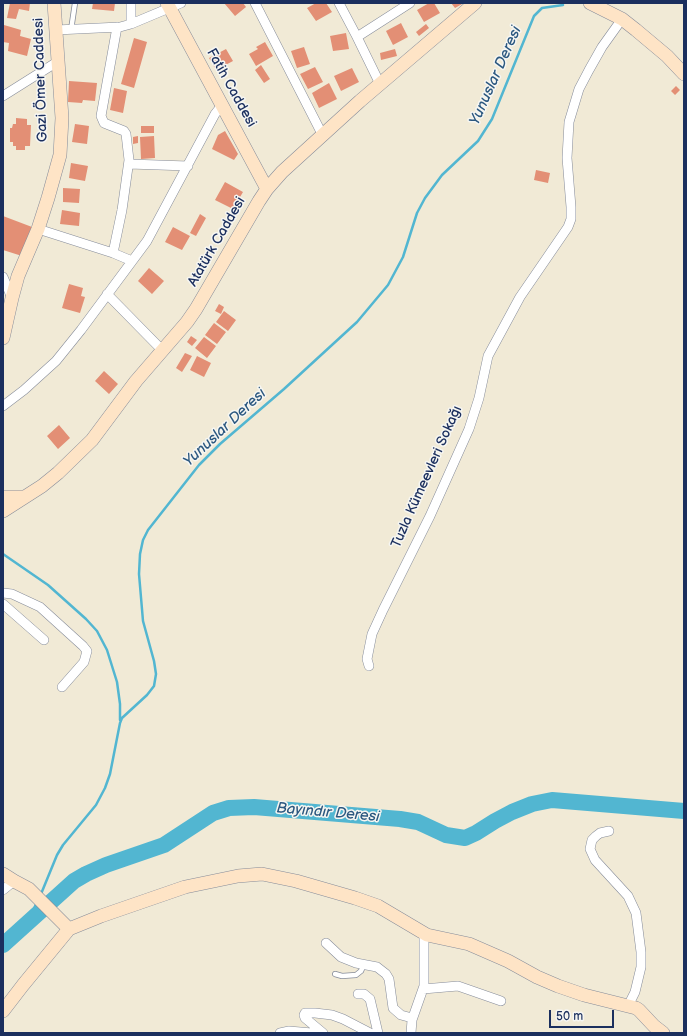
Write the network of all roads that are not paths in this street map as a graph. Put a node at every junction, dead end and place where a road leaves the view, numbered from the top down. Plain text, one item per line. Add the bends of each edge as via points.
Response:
1 (54, 3) edge
2 (75, 3) edge
3 (131, 3) edge
4 (255, 3) edge
5 (339, 3) edge
6 (410, 3) edge
7 (475, 3) edge
8 (590, 3) edge
9 (172, 5) edge
10 (622, 19) junction
11 (131, 24) junction
12 (117, 27) junction
13 (56, 30) junction
14 (71, 30) junction
15 (357, 37) junction
16 (57, 62) junction
17 (684, 74) edge
18 (380, 84) junction
19 (3, 96) edge
20 (222, 105) junction
21 (322, 134) junction
22 (129, 164) junction
23 (188, 166) junction
24 (268, 189) junction
25 (38, 230) junction
26 (113, 253) junction
27 (132, 261) junction
28 (3, 277) edge
29 (107, 294) junction
30 (12, 298) junction
31 (3, 338) edge
32 (162, 350) junction
33 (3, 406) edge
34 (24, 497) junction
35 (3, 498) edge
36 (3, 511) edge
37 (3, 593) edge
38 (3, 604) edge
39 (44, 640) dead end
40 (370, 666) dead end
41 (62, 687) dead end
42 (609, 831) dead end
43 (3, 874) edge
44 (6, 887) edge
45 (65, 925) junction
46 (424, 934) junction
47 (326, 943) dead end
48 (364, 964) junction
49 (335, 974) dead end
50 (423, 989) junction
51 (358, 994) dead end
52 (501, 1001) dead end
53 (628, 1006) junction
54 (3, 1011) edge
55 (412, 1018) junction
56 (660, 1032) edge
57 (280, 1033) edge
58 (312, 1033) edge
59 (322, 1033) edge
60 (370, 1033) edge
61 (378, 1033) edge
62 (411, 1033) edge

1 - 13 street, Gazi Ömer Caddesi
2 - 14 lane
3 - 11 street
4 - 21 street
5 - 15 street
6 - 15 street
7 - 18 street, Atatürk Caddesi
8 - 10 street
9 - 11 street
9 - 20 street, Fatih Caddesi
10 - 17 street via 667,56
10 - 40 street, Tuzla Kümeevleri Sokağı via 589,70 569,122 567,158 572,207 568,227 520,297 488,356 479,398 469,428 430,516 372,634 366,659
11 - 12 street
12 - 14 street
12 - 22 street via 101,116 104,123 126,134
13 - 14 street
13 - 16 street, Gazi Ömer Caddesi
15 - 18 street
16 - 19 street
16 - 25 street, Gazi Ömer Caddesi via 62,118 60,155
18 - 21 street, Atatürk Caddesi
20 - 23 street
20 - 24 street, Fatih Caddesi
21 - 24 street, Atatürk Caddesi
22 - 23 street
22 - 26 street
23 - 27 street via 154,229
24 - 32 street, Atatürk Caddesi via 196,309
25 - 26 street
25 - 30 street, Gazi Ömer Caddesi via 18,276
26 - 27 street
27 - 29 street
28 - 30 street
29 - 32 street
29 - 33 street via 56,362
30 - 31 street, Gazi Ömer Caddesi
32 - 34 street, Atatürk Caddesi via 92,440 58,473
34 - 35 street
34 - 36 street, Atatürk Caddesi
37 - 41 street via 12,594 40,607 87,651 84,662
38 - 39 street
42 - 53 street via 596,836 590,849 595,860 628,896 636,913 641,967 635,992
43 - 44 street
44 - 45 street via 29,889
45 - 46 street via 101,916 185,888 251,874 274,876 355,898 389,911
45 - 54 street
46 - 50 street
46 - 53 street via 469,944 558,986
47 - 48 street via 341,957
48 - 49 lane via 356,975
48 - 55 street via 377,967 386,974 393,1008 401,1015
50 - 52 street via 458,986
50 - 55 street
51 - 61 street via 364,994 370,999
53 - 56 street via 639,1010
55 - 62 street
57 - 58 street
59 - 60 street via 305,1018 305,1013 332,1015

